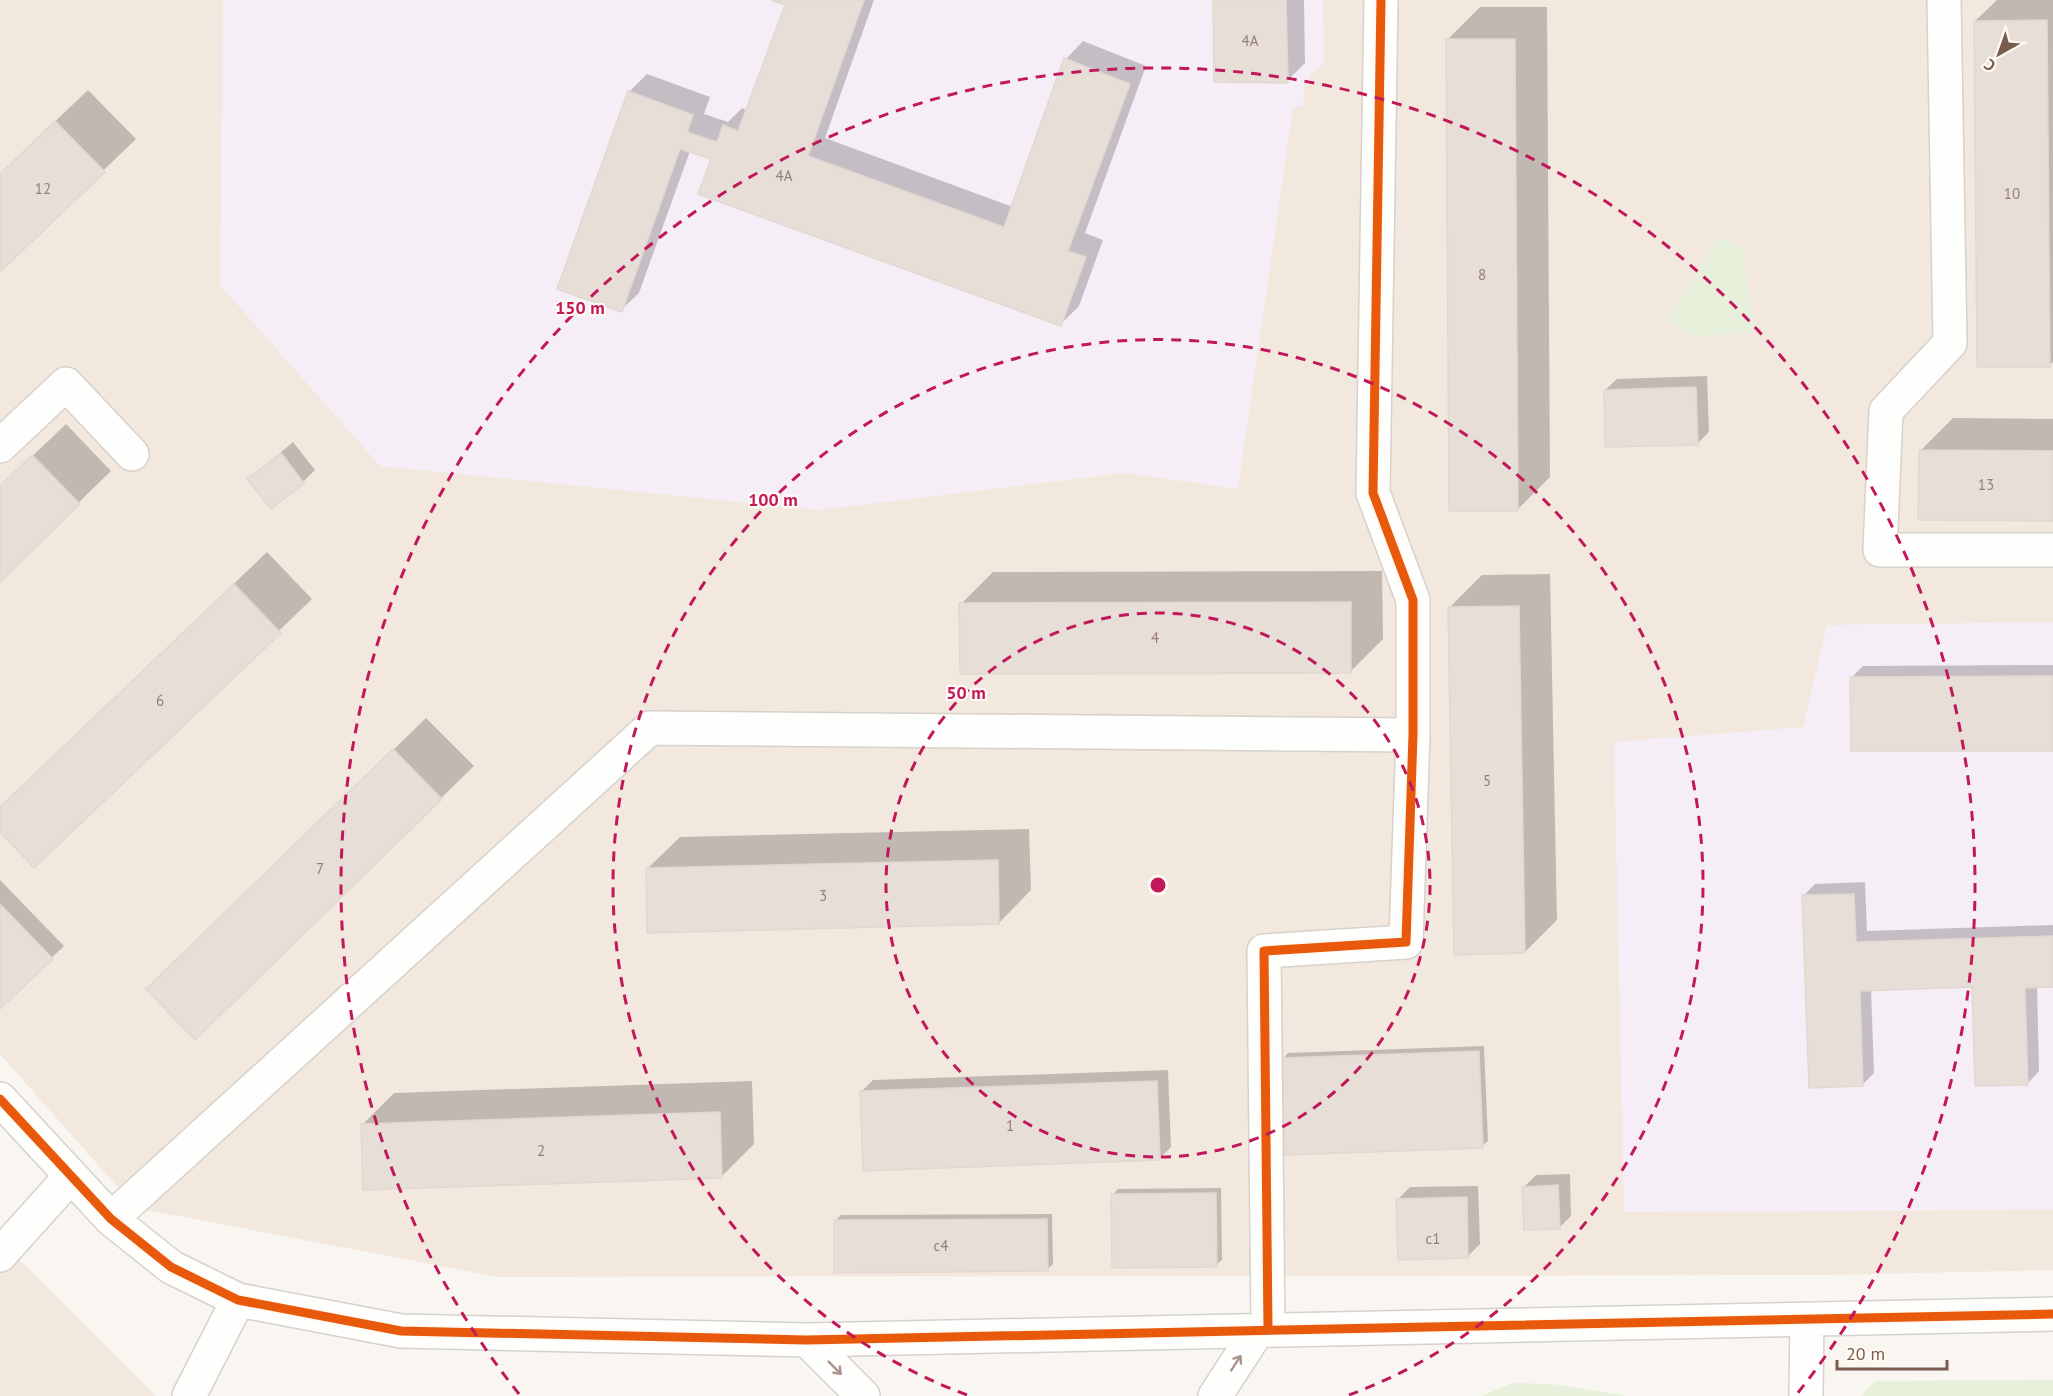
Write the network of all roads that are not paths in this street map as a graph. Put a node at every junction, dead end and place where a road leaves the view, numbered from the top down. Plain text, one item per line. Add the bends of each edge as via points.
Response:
1 (1381, 0) edge
2 (1944, 0) edge
3 (0, 446) edge
4 (132, 454) dead end
5 (2053, 550) edge
6 (1413, 735) junction
7 (0, 1099) edge
8 (71, 1176) junction
9 (111, 1219) junction
10 (0, 1255) edge
11 (238, 1300) junction
12 (2053, 1314) edge
13 (1807, 1319) junction
14 (1263, 1329) junction
15 (807, 1340) junction
16 (189, 1396) edge
17 (863, 1396) edge
18 (1215, 1396) edge
19 (1806, 1396) edge

1 - 6 street via 1373,493 1413,600
2 - 5 street via 1950,343 1886,411 1880,550
3 - 4 street via 66,384
6 - 9 street via 650,728
6 - 14 street via 1406,942 1264,951
7 - 8 street
8 - 9 street
8 - 10 street
9 - 11 street via 171,1267
11 - 15 street via 401,1330
11 - 16 street
12 - 13 street
13 - 14 street
13 - 19 street
14 - 15 street
18 -> 14 street
15 -> 17 street

